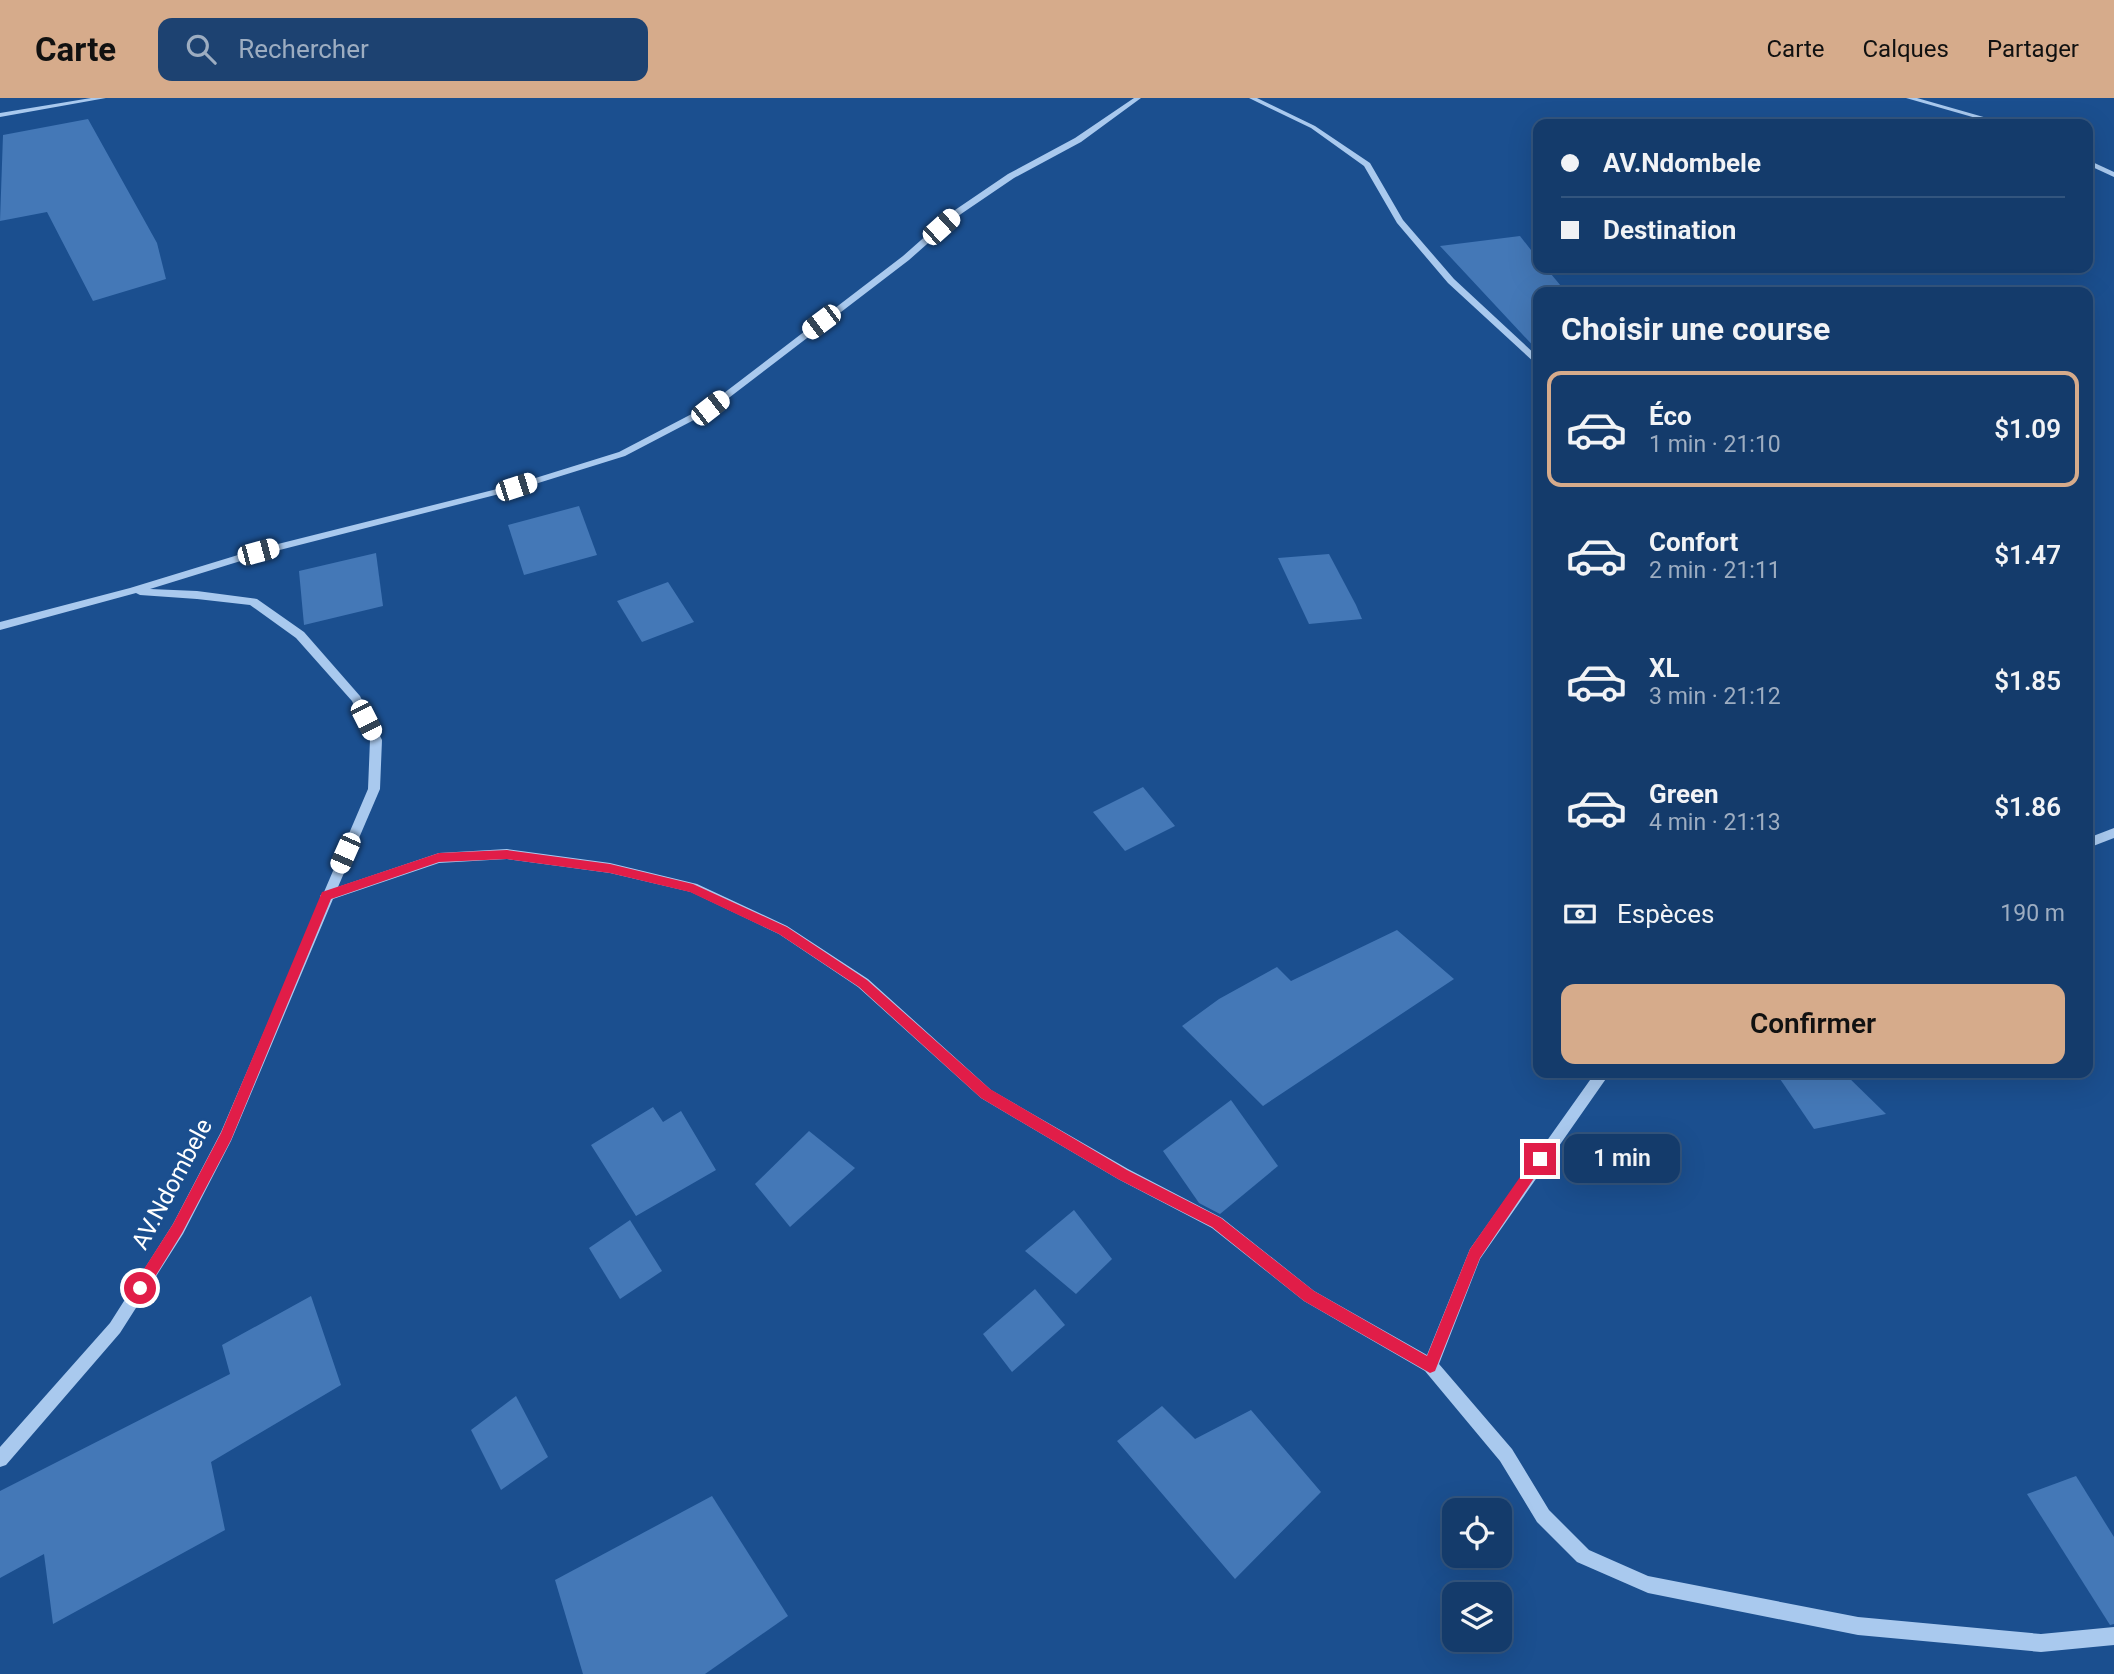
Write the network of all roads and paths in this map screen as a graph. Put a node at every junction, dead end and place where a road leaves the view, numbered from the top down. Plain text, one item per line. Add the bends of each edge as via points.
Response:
1 (103, 98) edge
2 (1138, 98) edge
3 (1252, 98) edge
4 (1909, 98) edge
5 (0, 115) edge
6 (1986, 119) edge
7 (2093, 164) edge
8 (2114, 174) edge
9 (1533, 356) edge
10 (132, 591) junction
11 (0, 626) edge
12 (2114, 833) edge
13 (2093, 841) edge
14 (326, 896) junction
15 (1599, 1078) edge
16 (1430, 1366) junction
17 (0, 1459) edge
18 (2114, 1636) edge

1 - 5 street
2 - 10 street via 958,212 710,408 622,454 516,487 258,552
3 - 9 street via 1313,127 1367,165 1400,221 1451,281
4 - 6 street
7 - 8 street
10 - 11 street
10 - 14 street via 253,602 300,635 356,699 376,740 373,789
12 - 13 street
14 - 16 street via 439,858 507,854 610,868 693,888 783,930 863,983 986,1094 1217,1223 1309,1296
14 - 17 street, AV.Ndombele via 226,1136 178,1228 115,1328
15 - 16 street via 1475,1254
16 - 18 street via 1506,1455 1543,1516 1583,1556 1648,1584 1858,1626 2041,1643

